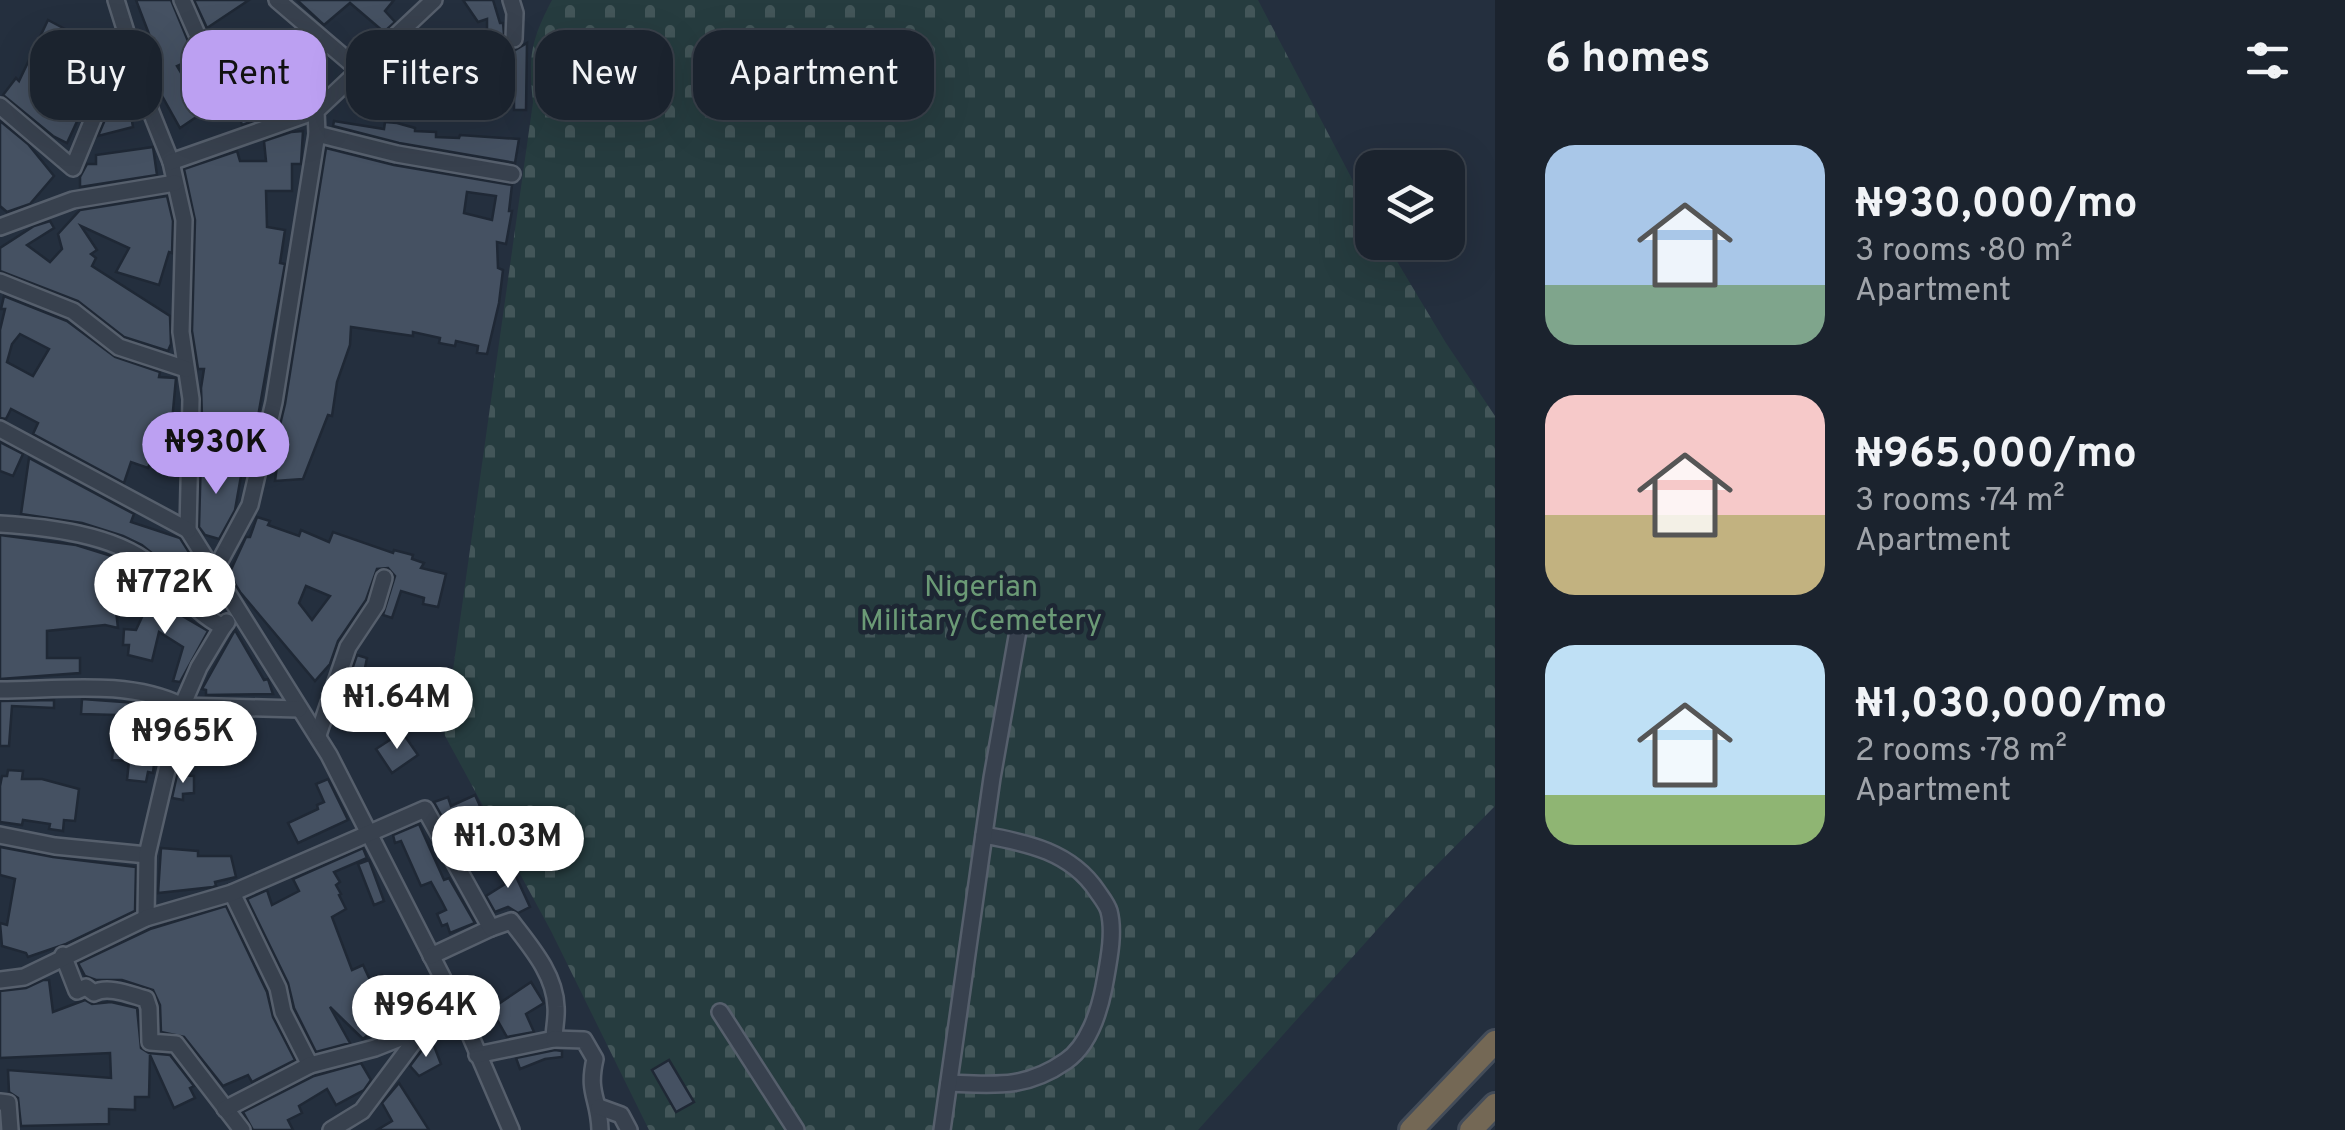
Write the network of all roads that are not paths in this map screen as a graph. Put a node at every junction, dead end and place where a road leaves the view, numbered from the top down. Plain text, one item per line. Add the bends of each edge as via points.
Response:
1 (116, 0) edge
2 (182, 0) edge
3 (276, 0) edge
4 (434, 0) edge
5 (511, 0) edge
6 (125, 30) edge
7 (195, 30) edge
8 (402, 30) edge
9 (514, 30) edge
10 (346, 58) edge
11 (346, 83) edge
12 (326, 102) edge
13 (0, 106) edge
14 (93, 120) edge
15 (156, 120) edge
16 (290, 120) edge
17 (316, 120) edge
18 (317, 134) junction
19 (171, 162) junction
20 (73, 168) junction
21 (512, 174) dead end
22 (175, 183) junction
23 (73, 200) junction
24 (0, 227) edge
25 (0, 282) edge
26 (186, 369) junction
27 (0, 428) edge
28 (0, 524) edge
29 (188, 530) junction
30 (214, 572) junction
31 (384, 578) dead end
32 (238, 610) junction
33 (222, 627) junction
34 (1018, 631) dead end
35 (0, 690) edge
36 (182, 706) junction
37 (298, 710) junction
38 (318, 735) junction
39 (367, 833) junction
40 (0, 834) edge
41 (984, 835) junction
42 (147, 855) junction
43 (232, 892) junction
44 (146, 918) junction
45 (490, 928) junction
46 (63, 955) junction
47 (431, 956) junction
48 (0, 980) edge
49 (720, 1012) dead end
50 (461, 1014) junction
51 (421, 1032) junction
52 (554, 1039) junction
53 (1495, 1042) edge
54 (477, 1055) junction
55 (310, 1065) junction
56 (949, 1083) junction
57 (0, 1102) edge
58 (1495, 1105) edge
59 (600, 1107) junction
60 (225, 1109) junction
61 (10, 1130) edge
62 (242, 1130) edge
63 (331, 1130) edge
64 (511, 1130) edge
65 (600, 1130) edge
66 (629, 1130) edge
67 (796, 1130) edge
68 (942, 1130) edge
69 (1411, 1130) edge
70 (1472, 1130) edge

1 - 6 street
2 - 7 street
3 - 10 street
4 - 8 street
5 - 9 street
11 - 12 street
13 - 20 street
14 - 20 street
15 - 19 street
16 - 19 street
17 - 18 street
18 - 21 street
18 - 30 street via 274,402 250,505
19 - 22 street
20 - 23 street
22 - 23 street
22 - 26 street via 184,220 180,310
23 - 24 street
25 - 26 street via 74,312 120,347
26 - 29 street
27 - 29 street
28 - 33 street via 74,530 149,562 190,606
29 - 30 street
30 - 32 street
31 - 38 street via 376,605 348,647
32 - 33 street
32 - 37 street
33 - 36 street
34 - 41 street
35 - 36 street via 139,692
36 - 37 street
36 - 42 street
37 - 38 street
38 - 39 street
39 - 43 street
39 - 45 street via 425,809
39 - 47 street
40 - 42 street
41 - 56 street
41 - 56 street via 1060,856 1091,883 1109,909 1106,973 1089,1033 1070,1059 1012,1086
42 - 44 street
43 - 44 street
43 - 55 street
44 - 46 street
45 - 47 street
45 - 52 street via 511,921 536,954 551,984
46 - 48 street via 24,976
46 - 60 street via 76,991 146,999 150,1042 176,1044
47 - 50 street
49 - 67 street
50 - 51 street
50 - 54 street
51 - 55 street
51 - 63 street via 362,1110
52 - 54 street
52 - 59 street via 584,1040 596,1059 590,1090
53 - 69 highway
54 - 64 street
55 - 60 street
56 - 68 street
57 - 61 street via 8,1103
58 - 70 highway
59 - 65 street
59 - 66 street via 621,1115
60 - 62 street

